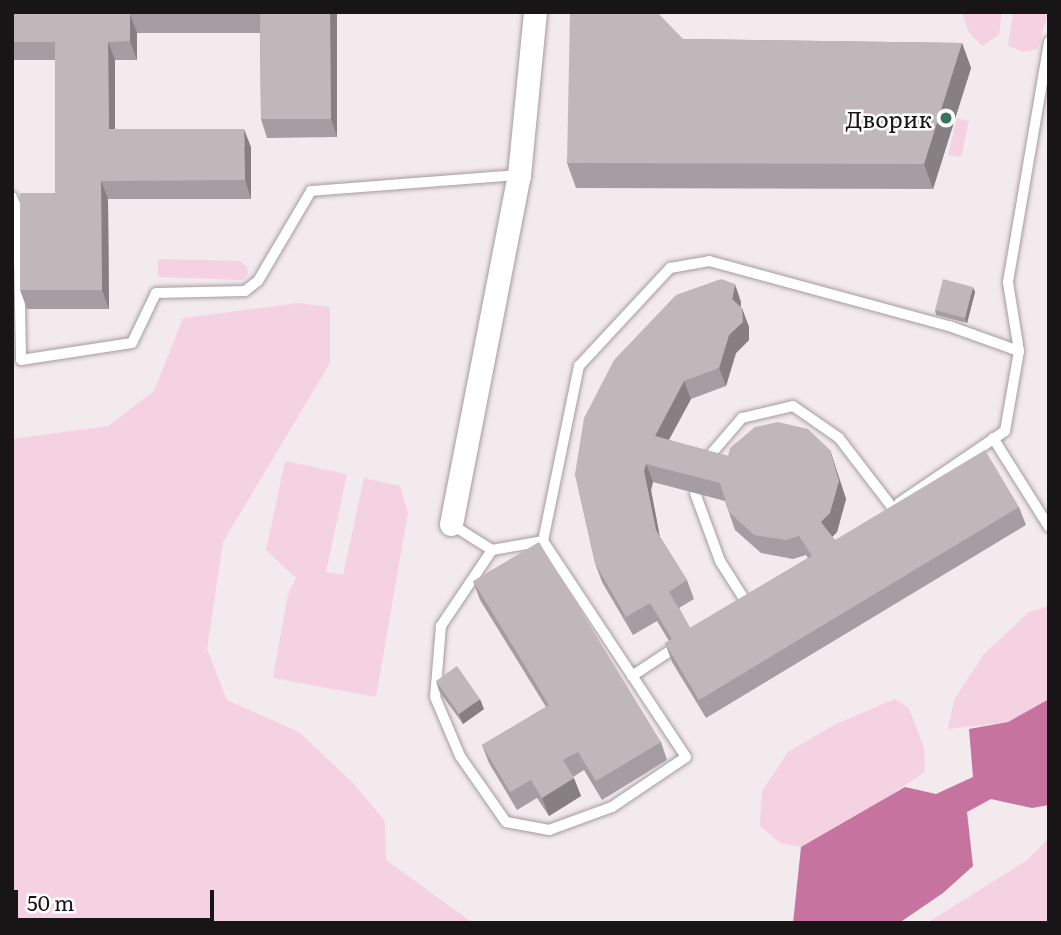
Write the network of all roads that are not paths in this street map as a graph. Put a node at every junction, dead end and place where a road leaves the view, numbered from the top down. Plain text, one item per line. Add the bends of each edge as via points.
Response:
1 (535, 12) edge
2 (1049, 41) edge
3 (519, 175) junction
4 (12, 197) edge
5 (1019, 351) junction
6 (993, 438) junction
7 (702, 465) edge
8 (695, 493) edge
9 (451, 524) joint
10 (1049, 527) edge
11 (543, 541) junction
12 (492, 550) junction
13 (756, 595) edge
14 (746, 602) junction
15 (735, 609) edge
16 (673, 649) edge
17 (632, 676) junction

1 - 3 street
2 - 5 lane via 1008,282
3 - 4 lane via 312,191 258,281 245,291 156,293 132,343 21,360 18,211
3 - 9 street
5 - 6 lane via 1005,431
5 - 11 lane via 949,326 709,261 670,268 579,366
6 - 7 lane via 888,510 839,438 793,406 742,418
6 - 10 lane
8 - 14 lane via 720,561
9 - 12 lane
11 - 12 lane
11 - 17 lane
12 - 17 lane via 441,626 435,697 460,756 506,822 549,831 612,807 685,757
13 - 14 lane
14 - 15 lane
16 - 17 lane

